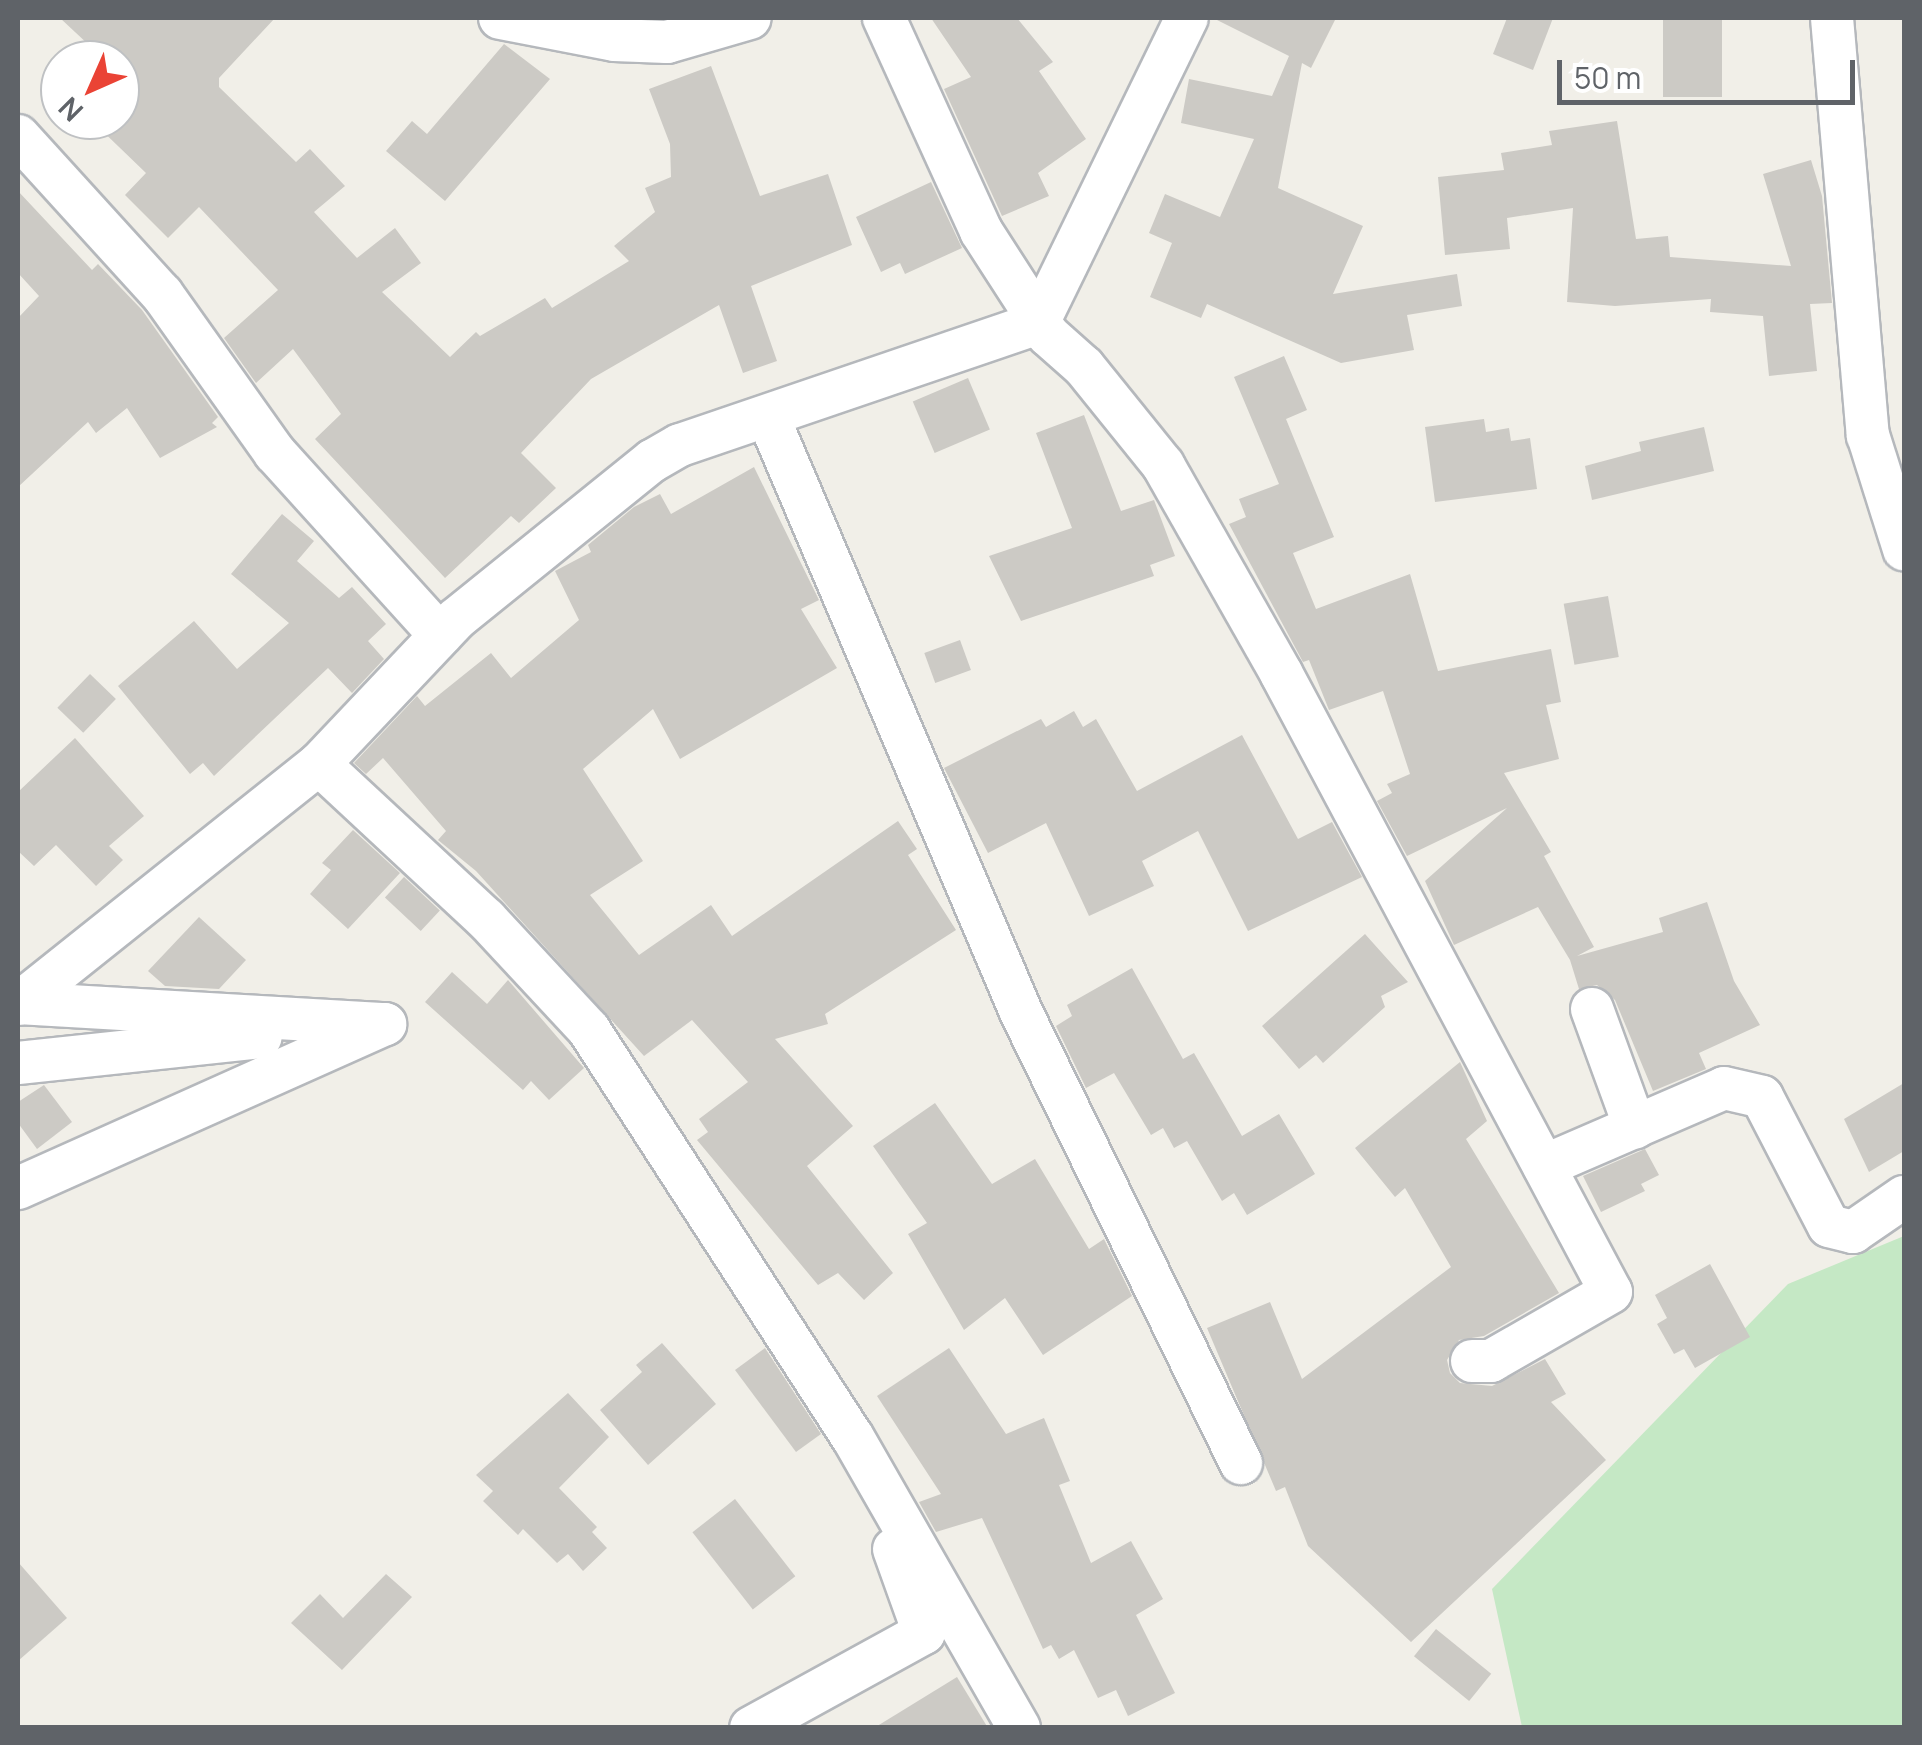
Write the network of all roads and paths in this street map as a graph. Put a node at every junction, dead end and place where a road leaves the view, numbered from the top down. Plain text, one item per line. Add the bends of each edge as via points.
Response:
1 (500, 18) edge
2 (750, 18) edge
3 (884, 18) edge
4 (1187, 18) edge
5 (1832, 18) edge
6 (18, 136) edge
7 (1038, 323) junction
8 (768, 417) junction
9 (1904, 548) edge
10 (440, 635) junction
11 (319, 764) junction
12 (18, 1004) edge
13 (1592, 1009) dead end
14 (386, 1024) junction
15 (18, 1063) edge
16 (1635, 1127) junction
17 (1544, 1166) junction
18 (18, 1188) edge
19 (1904, 1197) edge
20 (1472, 1361) dead end
21 (852, 1436) junction
22 (1240, 1462) dead end
23 (751, 1728) edge
24 (1019, 1728) edge

1 - 2 street via 614,40 667,42
3 - 7 street via 981,232
4 - 7 street
5 - 9 street via 1868,435
6 - 10 street via 172,306 275,453
7 - 8 street
7 - 17 street via 1084,367 1163,466
8 - 10 street via 680,445 652,462
8 - 22 street via 1021,1012
10 - 11 street
11 - 12 street
11 - 21 street via 486,918 588,1030
12 - 14 street
13 - 16 street
14 - 15 street
14 - 18 street
16 - 17 street
16 - 19 street via 1724,1088 1762,1096 1829,1226 1853,1232
17 - 20 street via 1610,1292 1492,1361
21 - 23 street via 924,1633
21 - 24 street

